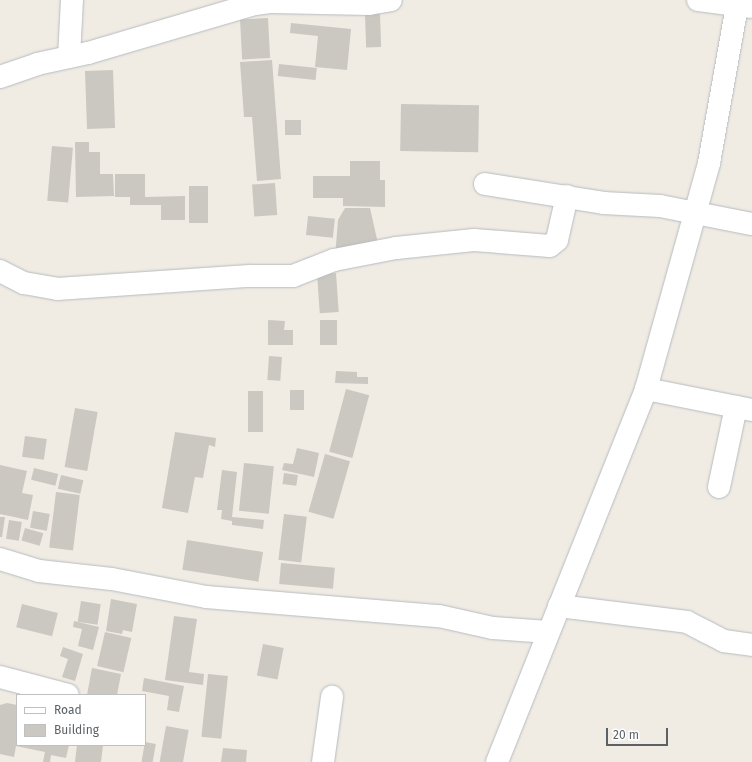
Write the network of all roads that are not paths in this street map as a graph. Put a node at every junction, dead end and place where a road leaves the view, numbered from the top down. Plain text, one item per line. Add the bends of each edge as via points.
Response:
1 (72, 0) edge
2 (391, 0) edge
3 (698, 0) edge
4 (272, 1) edge
5 (369, 2) edge
6 (742, 4) edge
7 (69, 57) junction
8 (0, 77) edge
9 (485, 184) dead end
10 (567, 196) junction
11 (696, 212) junction
12 (752, 224) edge
13 (0, 271) edge
14 (646, 389) junction
15 (744, 408) edge
16 (719, 487) dead end
17 (0, 559) edge
18 (559, 606) junction
19 (548, 632) junction
20 (752, 645) edge
21 (0, 677) edge
22 (64, 694) edge
23 (332, 697) dead end
24 (323, 762) edge
25 (498, 762) edge

1 - 7 street
2 - 5 street
3 - 6 street
4 - 5 street
4 - 7 street
6 - 11 street via 709,163
7 - 8 street via 37,64
9 - 10 street
10 - 11 street via 603,203 660,206
10 - 13 street via 557,240 550,246 474,240 396,248 334,260 293,276 250,276 57,289 24,283
11 - 12 street
11 - 14 street
14 - 15 street
14 - 18 street
15 - 16 street
17 - 19 street via 39,571 112,579 206,597 439,616 493,628
18 - 19 street
18 - 20 street via 687,622 724,641
19 - 25 street
21 - 22 street
23 - 24 street

